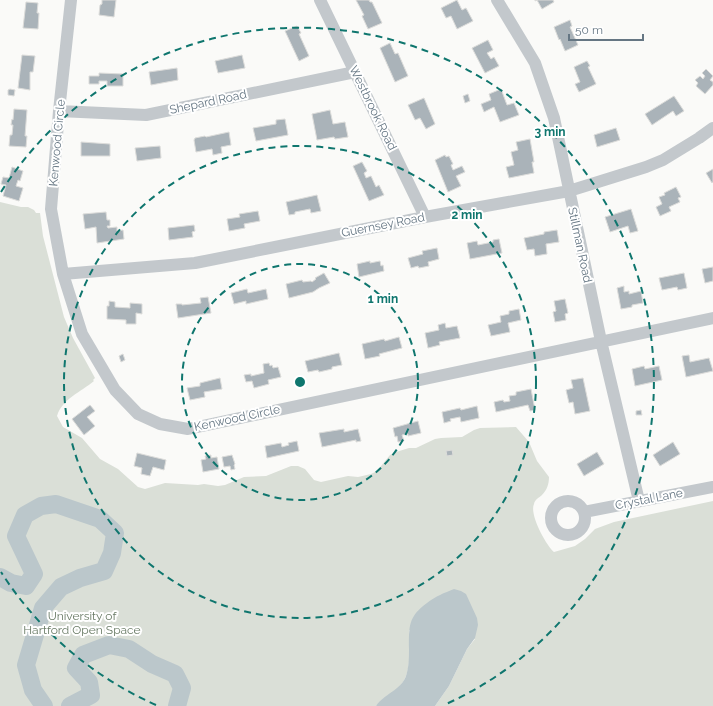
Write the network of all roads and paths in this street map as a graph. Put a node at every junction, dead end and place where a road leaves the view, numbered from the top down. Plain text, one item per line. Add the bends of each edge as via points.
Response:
1 (71, 0) edge
2 (320, 0) edge
3 (497, 0) edge
4 (355, 72) junction
5 (59, 111) junction
6 (713, 128) edge
7 (569, 191) junction
8 (426, 217) junction
9 (63, 274) junction
10 (713, 318) edge
11 (601, 341) junction
12 (713, 487) edge
13 (639, 501) junction
14 (584, 512) dead end

1 - 5 street, Kenwood Circle
2 - 4 street, Westbrook Road
3 - 7 street, Stillman Road via 535,62 554,118
4 - 5 street, Shepard Road via 146,115
4 - 8 street, Westbrook Road
5 - 9 street, Kenwood Circle via 51,209
6 - 7 street, Guernsey Road via 663,160
7 - 8 street, Guernsey Road
7 - 11 street, Stillman Road
8 - 9 street, Guernsey Road via 195,263
9 - 11 street, Kenwood Circle via 82,334 115,390 138,414 160,424 188,428
10 - 11 street, Kenwood Circle
11 - 13 street, Stillman Road
12 - 13 street, Crystal Lane
13 - 14 street, Crystal Lane

